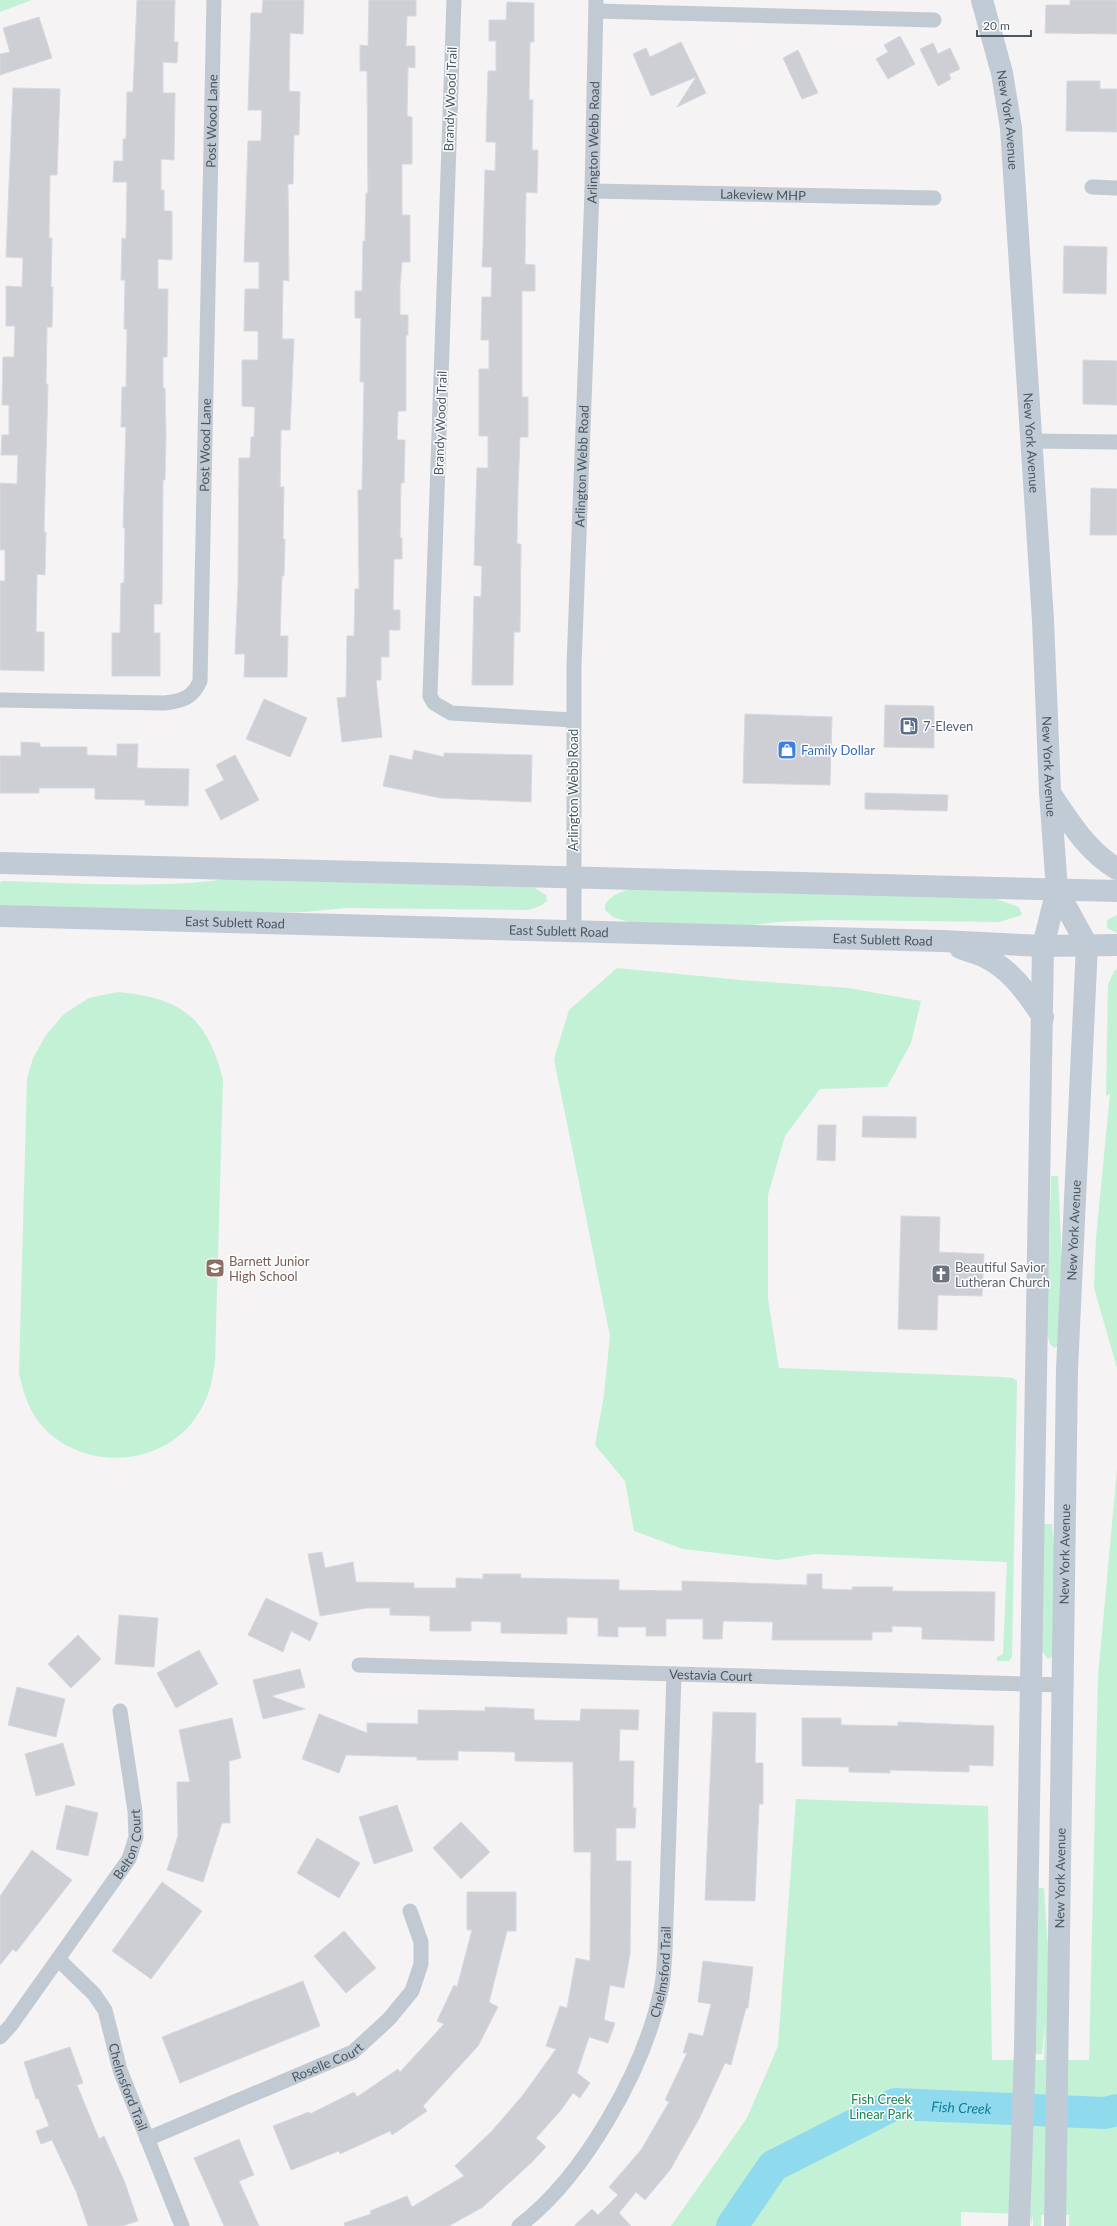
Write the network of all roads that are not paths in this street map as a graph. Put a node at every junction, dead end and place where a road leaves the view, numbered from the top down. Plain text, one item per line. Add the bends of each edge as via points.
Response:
1 (214, 0) edge
2 (454, 0) edge
3 (982, 0) edge
4 (596, 5) edge
5 (934, 20) dead end
6 (1092, 187) dead end
7 (1117, 188) edge
8 (592, 191) junction
9 (934, 198) dead end
10 (1031, 441) junction
11 (1117, 442) edge
12 (0, 700) edge
13 (573, 720) junction
14 (1050, 792) junction
15 (0, 863) edge
16 (1117, 869) edge
17 (574, 877) junction
18 (1057, 890) junction
19 (1117, 892) edge
20 (0, 916) edge
21 (574, 932) junction
22 (942, 941) junction
23 (1087, 945) junction
24 (1117, 945) edge
25 (1043, 946) junction
26 (1043, 1017) junction
27 (1037, 1368) junction
28 (1067, 1369) junction
29 (359, 1665) dead end
30 (674, 1674) junction
31 (1031, 1684) junction
32 (1063, 1686) junction
33 (120, 1711) dead end
34 (410, 1911) dead end
35 (58, 1958) junction
36 (0, 2038) edge
37 (146, 2139) junction
38 (1019, 2220) edge
39 (1055, 2220) edge
40 (182, 2226) edge
41 (519, 2226) edge

1 - 12 street, Post Wood Lane via 200,681 188,698 164,703
2 - 13 street, Brandy Wood Trail via 430,696 434,703 451,713
3 - 10 main road, New York Avenue via 999,62 1011,124
4 - 5 street
4 - 8 street, Arlington Webb Road
6 - 7 street
8 - 9 street, Lakeview MHP
8 - 13 street, Arlington Webb Road
10 - 11 street
10 - 14 main road, New York Avenue via 1044,640
13 - 17 street, Arlington Webb Road
14 - 16 main road via 1085,844
14 - 18 main road, New York Avenue
15 - 17 main road
17 - 18 main road
17 - 21 street, Arlington Webb Road
18 - 19 main road
18 - 23 main road, New York Avenue
18 - 25 main road, New York Avenue
20 - 21 main road, East Sublett Road
21 - 22 main road, East Sublett Road
22 - 25 main road, East Sublett Road
22 - 26 main road via 999,965 1016,979
23 - 24 main road, East Sublett Road
23 - 25 main road, East Sublett Road
23 - 28 main road, New York Avenue
25 - 26 main road, New York Avenue
26 - 27 main road, New York Avenue
27 - 28 main road
27 - 31 main road, New York Avenue
28 - 32 main road, New York Avenue
29 - 30 street, Vestavia Court
30 - 31 street, Vestavia Court
30 - 41 street, Chelmsford Trail via 662,1989 647,2038 595,2143 570,2176
31 - 32 street, Vestavia Court
31 - 38 main road, New York Avenue via 1025,2049
32 - 39 main road, New York Avenue
33 - 35 street, Belton Court via 135,1811 136,1837 129,1859
34 - 37 street, Roselle Court via 421,1942 421,1964 412,1991 389,2019 353,2052
35 - 36 street, Belton Court via 12,2025
35 - 37 street, Chelmsford Trail via 94,1994 105,2010 120,2070
37 - 40 street, Chelmsford Trail

